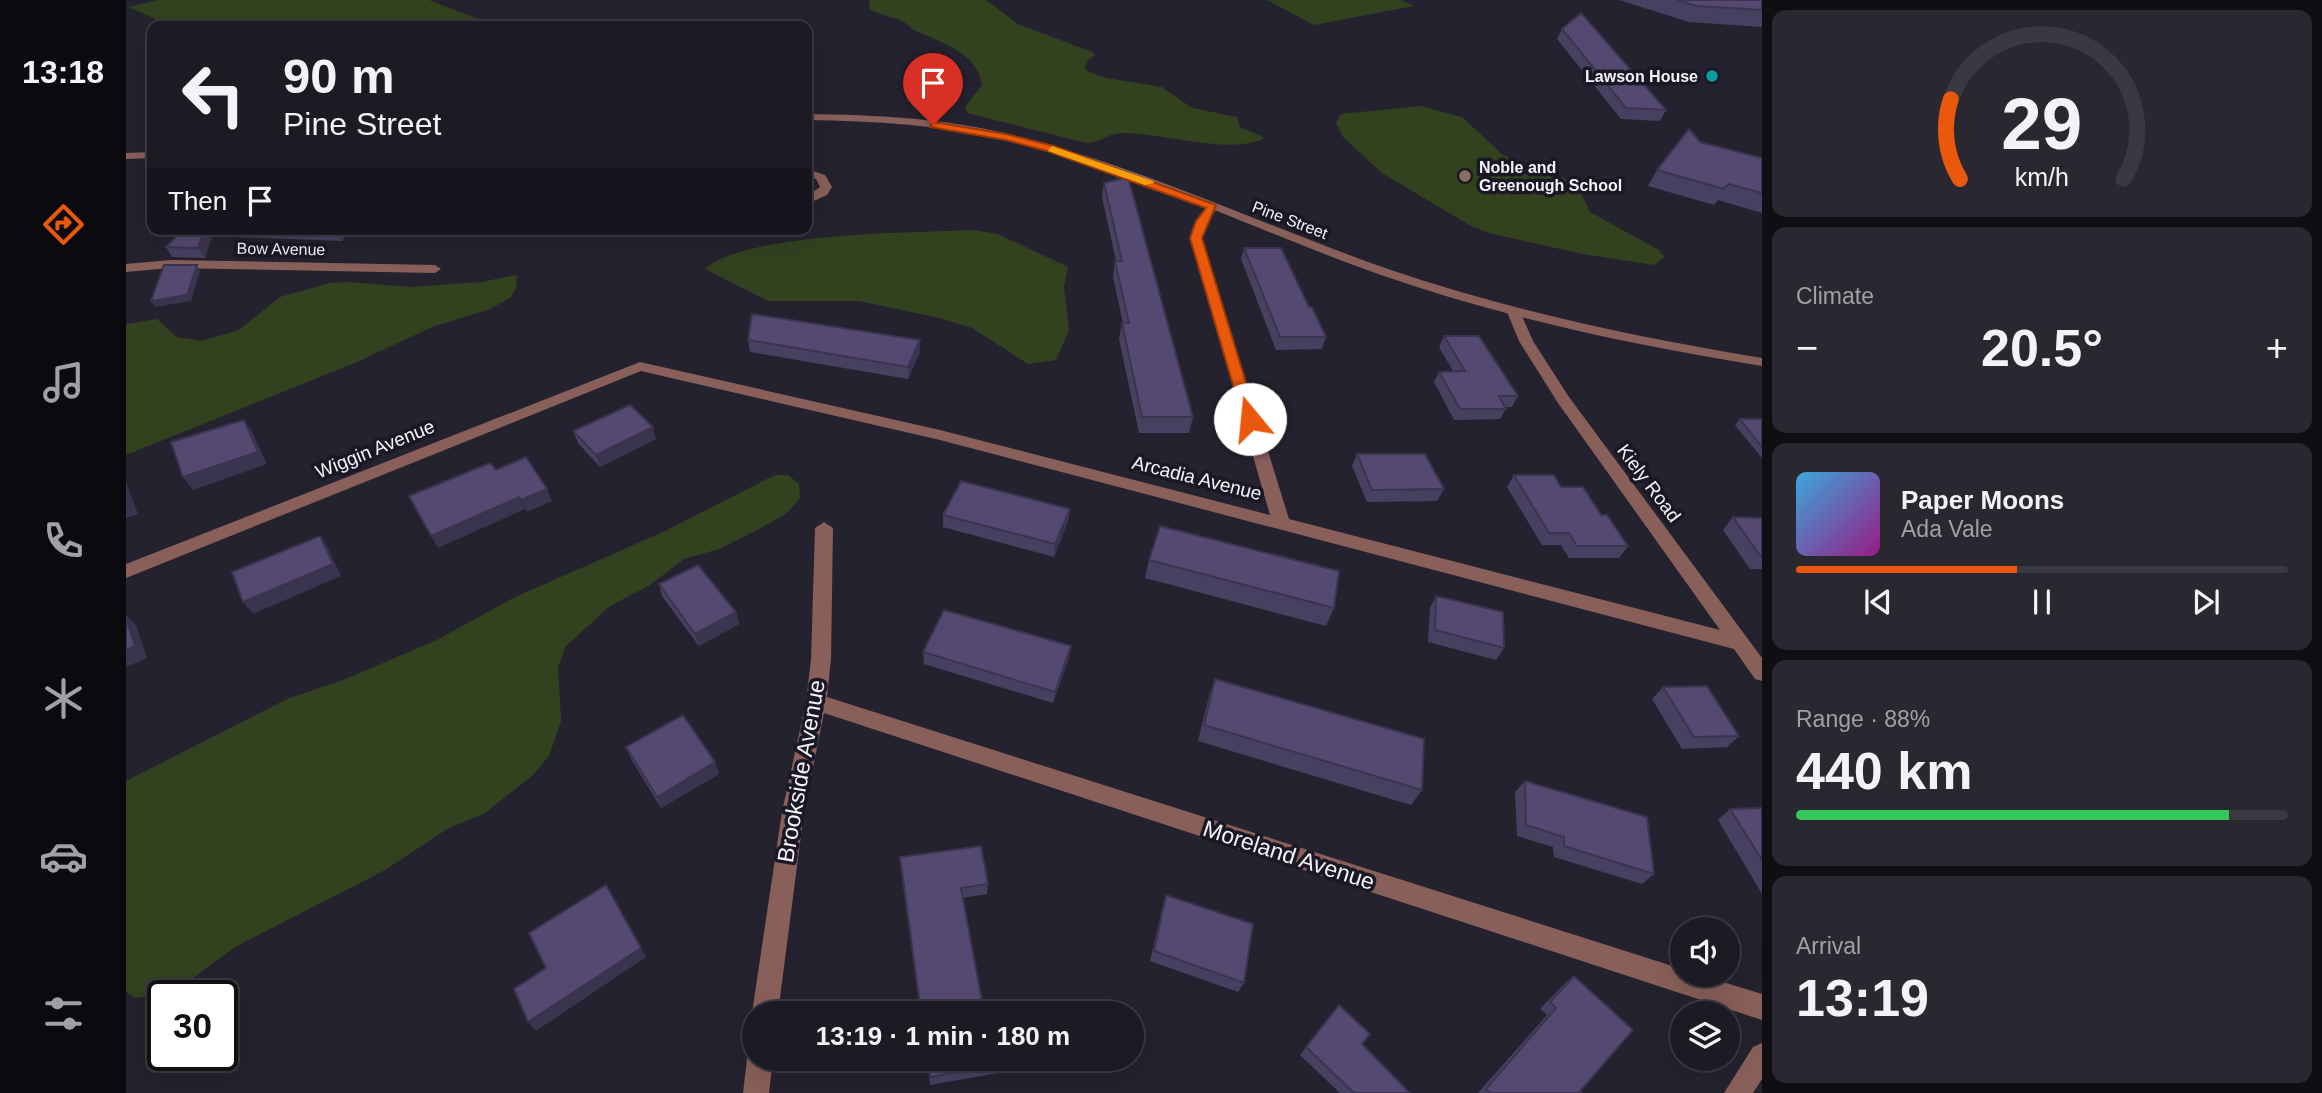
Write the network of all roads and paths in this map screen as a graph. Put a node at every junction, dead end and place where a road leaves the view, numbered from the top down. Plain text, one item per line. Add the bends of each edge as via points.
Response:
1 (812, 117) edge
2 (147, 155) edge
3 (126, 156) edge
4 (812, 174) edge
5 (812, 198) edge
6 (1212, 207) junction
7 (126, 268) edge
8 (435, 269) dead end
9 (1514, 312) junction
10 (1762, 362) edge
11 (640, 366) joint
12 (1282, 522) junction
13 (824, 528) dead end
14 (126, 571) edge
15 (1741, 643) junction
16 (1762, 673) edge
17 (816, 702) junction
18 (767, 1001) edge
19 (1762, 1007) edge
20 (1762, 1056) edge
21 (759, 1071) edge
22 (756, 1093) edge
23 (1737, 1093) edge

1 - 6 street, Pine Street via 890,120 1006,137 1086,160
2 - 3 street
4 - 5 street via 821,177 826,187
6 - 9 street, Pine Street via 1393,275
6 - 12 street via 1196,238
7 - 8 street, Bow Avenue via 170,264
9 - 10 street, Pine Street via 1615,337
9 - 15 street, Kiely Road via 1563,400
11 - 12 street, Arcadia Avenue via 940,435
11 - 14 street, Wiggin Avenue
12 - 15 street, Arcadia Avenue
13 - 17 street, Brookside Avenue
15 - 16 street, Kiely Road
17 - 18 street, Brookside Avenue via 788,839
17 - 19 street, Moreland Avenue
20 - 23 street
21 - 22 street

